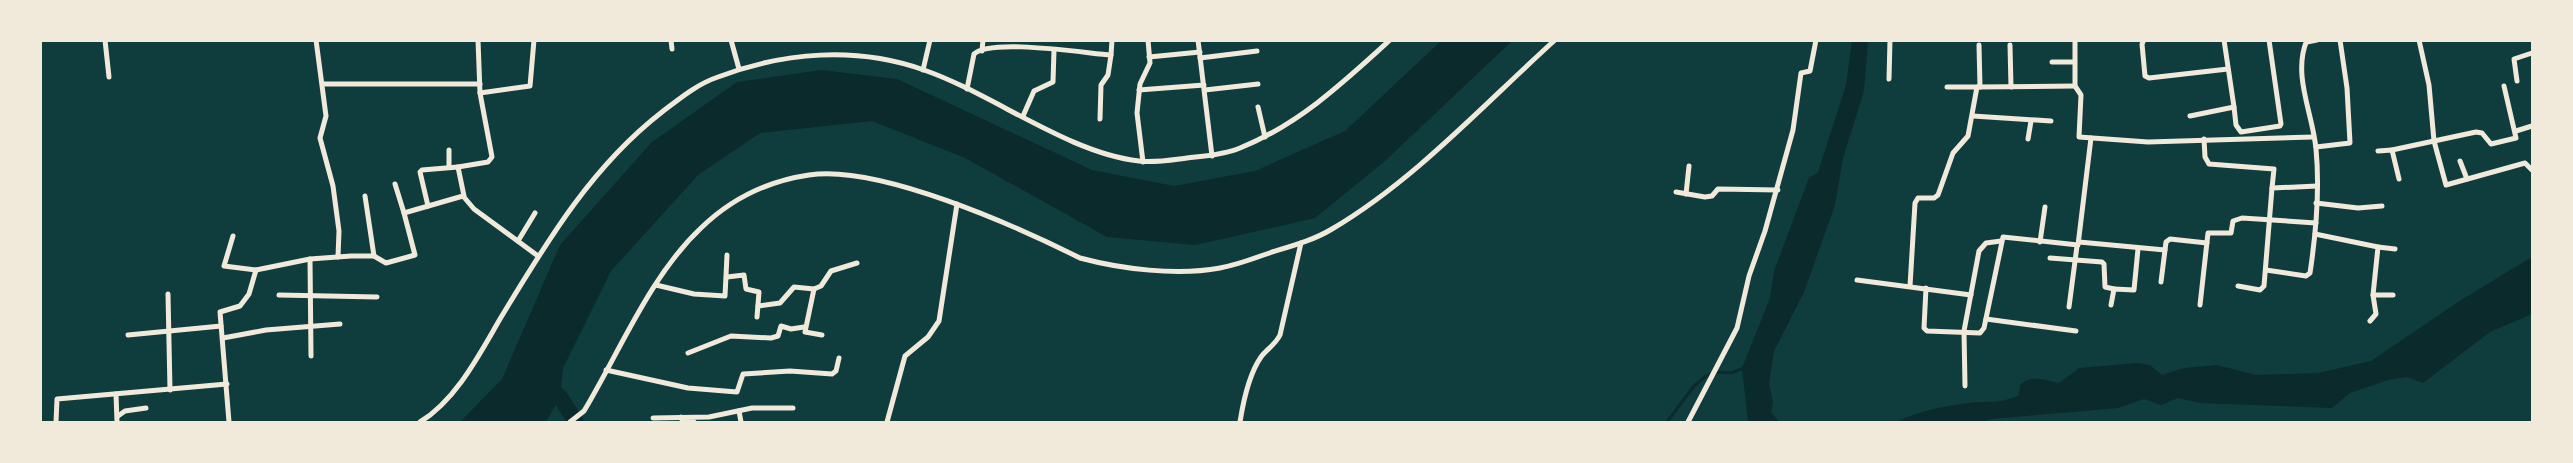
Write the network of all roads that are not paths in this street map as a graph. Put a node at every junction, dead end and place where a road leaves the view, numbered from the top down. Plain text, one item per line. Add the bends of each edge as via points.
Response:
1 (105, 40) edge
2 (316, 40) edge
3 (478, 40) edge
4 (534, 40) edge
5 (671, 40) edge
6 (731, 40) edge
7 (930, 40) edge
8 (983, 40) edge
9 (1112, 40) edge
10 (1148, 40) edge
11 (1198, 40) edge
12 (1390, 40) edge
13 (1555, 40) edge
14 (1816, 40) edge
15 (1890, 40) edge
16 (2075, 40) edge
17 (2144, 40) edge
18 (2224, 40) edge
19 (2269, 40) edge
20 (2317, 40) edge
21 (2340, 40) edge
22 (2419, 40) edge
23 (2307, 41) edge
24 (1978, 45) dead end
25 (2010, 45) dead end
26 (672, 49) dead end
27 (1054, 50) junction
28 (982, 51) junction
29 (1257, 51) dead end
30 (2532, 53) edge
31 (1111, 54) junction
32 (1200, 55) junction
33 (1149, 57) junction
34 (2052, 62) dead end
35 (2074, 62) junction
36 (739, 69) junction
37 (2228, 69) junction
38 (923, 70) junction
39 (109, 77) dead end
40 (1889, 79) dead end
41 (2517, 81) dead end
42 (324, 84) junction
43 (480, 84) junction
44 (1258, 84) dead end
45 (2075, 86) junction
46 (2504, 86) dead end
47 (1204, 87) junction
48 (1947, 87) dead end
49 (1979, 87) junction
50 (2011, 87) junction
51 (967, 89) junction
52 (1139, 90) junction
53 (480, 93) junction
54 (1258, 107) dead end
55 (2234, 107) junction
56 (1023, 116) junction
57 (2190, 116) dead end
58 (1973, 117) junction
59 (1100, 119) dead end
60 (2031, 121) junction
61 (2051, 121) dead end
62 (2532, 126) edge
63 (2516, 131) junction
64 (1265, 137) junction
65 (2313, 137) junction
66 (2091, 138) junction
67 (2028, 139) dead end
68 (2204, 139) junction
69 (2434, 141) junction
70 (2316, 147) junction
71 (448, 150) dead end
72 (2392, 150) junction
73 (2378, 151) dead end
74 (1212, 156) junction
75 (2460, 161) dead end
76 (1143, 162) junction
77 (1689, 166) dead end
78 (458, 167) junction
79 (449, 168) junction
80 (2532, 170) edge
81 (2468, 178) junction
82 (2399, 179) dead end
83 (395, 184) dead end
84 (2317, 186) junction
85 (2272, 188) junction
86 (1778, 190) junction
87 (1676, 192) dead end
88 (1686, 194) junction
89 (365, 196) dead end
90 (465, 196) junction
91 (2316, 203) junction
92 (957, 204) junction
93 (428, 206) junction
94 (2382, 206) dead end
95 (2045, 207) dead end
96 (404, 213) junction
97 (535, 213) dead end
98 (2270, 220) junction
99 (2316, 223) junction
100 (2315, 234) junction
101 (232, 236) dead end
102 (518, 241) junction
103 (2001, 241) junction
104 (2040, 242) junction
105 (1301, 243) junction
106 (2207, 243) junction
107 (2078, 244) junction
108 (2378, 247) junction
109 (2138, 249) junction
110 (2395, 249) dead end
111 (2165, 250) junction
112 (727, 255) dead end
113 (374, 256) junction
114 (538, 256) junction
115 (338, 257) junction
116 (2050, 258) dead end
117 (310, 259) junction
118 (2075, 259) junction
119 (857, 263) dead end
120 (256, 270) junction
121 (2266, 270) junction
122 (727, 277) junction
123 (1857, 280) dead end
124 (2161, 282) dead end
125 (656, 285) junction
126 (1910, 286) junction
127 (2238, 286) dead end
128 (1926, 288) junction
129 (814, 289) junction
130 (2114, 289) junction
131 (168, 294) dead end
132 (279, 295) dead end
133 (311, 295) junction
134 (1971, 295) junction
135 (2373, 295) junction
136 (2392, 295) dead end
137 (377, 297) dead end
138 (2111, 305) dead end
139 (2200, 305) dead end
140 (758, 306) junction
141 (2069, 308) dead end
142 (757, 317) dead end
143 (1986, 319) junction
144 (2370, 321) dead end
145 (340, 324) dead end
146 (311, 325) junction
147 (221, 326) junction
148 (804, 327) junction
149 (169, 330) junction
150 (1964, 331) junction
151 (2076, 331) dead end
152 (128, 335) dead end
153 (822, 335) dead end
154 (223, 338) junction
155 (688, 353) dead end
156 (310, 356) dead end
157 (839, 358) dead end
158 (606, 370) junction
159 (227, 384) junction
160 (1965, 386) dead end
161 (170, 390) junction
162 (116, 394) junction
163 (146, 408) dead end
164 (793, 408) dead end
165 (739, 411) junction
166 (681, 417) junction
167 (653, 418) dead end
168 (117, 419) edge
169 (56, 423) edge
170 (229, 423) edge
171 (420, 423) edge
172 (570, 423) edge
173 (694, 423) edge
174 (741, 423) edge
175 (887, 423) edge
176 (1240, 423) edge
177 (1688, 423) edge

1 - 39 street
2 - 42 street
3 - 43 street
4 - 53 street via 530,86
5 - 26 street
6 - 36 street
7 - 38 street
8 - 28 street
9 - 31 street
10 - 33 street
11 - 32 street
12 - 64 street via 1306,112
13 - 105 street via 1374,202 1330,231
14 - 86 street via 1810,72 1802,72 1800,79 1793,130
15 - 40 street
16 - 35 street
17 - 37 street via 2145,76 2149,78
18 - 37 street
19 - 55 street via 2281,124 2241,132
20 - 23 street
21 - 70 street via 2350,143
22 - 69 street via 2429,85
23 - 65 street via 2301,66
24 - 49 street
25 - 50 street
27 - 28 street via 996,45
27 - 31 street
27 - 56 street via 1053,82 1034,91
28 - 51 street via 974,54
29 - 32 street
30 - 41 street via 2514,59
31 - 59 street via 1108,75 1101,85
32 - 33 street
32 - 47 street
33 - 52 street
34 - 35 street
35 - 45 street
36 - 38 street via 820,54 867,57
36 - 114 street via 682,96 651,121 592,180
37 - 55 street
38 - 51 street
42 - 43 street
42 - 115 street via 326,116 320,138 330,166 336,204
43 - 53 street
44 - 47 street
45 - 50 street
45 - 66 street via 2080,95 2078,136
46 - 63 street
47 - 52 street
47 - 74 street
48 - 49 street
49 - 50 street
49 - 58 street
51 - 56 street
52 - 76 street via 1138,131
53 - 78 street via 491,159
54 - 64 street
55 - 57 street
56 - 76 street via 1104,154
58 - 60 street
58 - 126 street via 1968,136 1953,153 1938,195 1916,201
60 - 61 street
60 - 67 street
62 - 63 street
63 - 69 street via 2516,138 2491,144 2476,132
64 - 74 street
65 - 68 street
65 - 70 street
66 - 68 street via 2148,142
66 - 107 street
68 - 85 street via 2209,164 2274,169
69 - 72 street
69 - 81 street via 2446,185
70 - 84 street
71 - 79 street
72 - 73 street
72 - 82 street
74 - 76 street
75 - 81 street
77 - 88 street
78 - 79 street
78 - 90 street
79 - 93 street via 420,171
80 - 81 street via 2525,163
83 - 96 street
84 - 85 street
84 - 91 street
85 - 98 street
86 - 88 street via 1718,189 1705,197
86 - 177 street via 1749,276 1737,328
87 - 88 street
89 - 113 street
90 - 93 street
90 - 102 street via 474,209
91 - 94 street via 2358,208
91 - 99 street
92 - 105 street via 1080,258 1131,268 1221,268
92 - 125 street via 892,184 832,174 810,174 759,187 700,228
92 - 175 street via 939,321 928,337 905,356
93 - 96 street
95 - 104 street
96 - 113 street via 415,255 386,263
97 - 102 street
98 - 99 street
98 - 106 street via 2235,220 2232,232 2209,233
98 - 121 street
99 - 100 street
100 - 108 street
100 - 121 street via 2310,274
101 - 120 street via 223,265
102 - 114 street
103 - 104 street via 2006,237
103 - 134 street via 1986,243 1979,250
103 - 143 street
104 - 107 street
105 - 176 street via 1280,335 1258,362
106 - 111 street via 2170,239
106 - 139 street
107 - 109 street
107 - 118 street
108 - 110 street
108 - 135 street
109 - 111 street
109 - 130 street via 2134,290
111 - 124 street
112 - 122 street
113 - 115 street
114 - 171 street via 467,372 442,406
115 - 117 street
116 - 118 street
117 - 120 street
117 - 133 street
118 - 130 street via 2104,263 2104,287
118 - 141 street
119 - 129 street via 831,271 822,285
120 - 147 street via 249,294 240,306 220,311
121 - 127 street via 2262,290
122 - 125 street via 724,296
122 - 140 street via 744,275 747,289 760,293
123 - 126 street
125 - 158 street
126 - 128 street
128 - 134 street
128 - 150 street via 1924,328 1930,332
129 - 140 street via 794,287 780,303
129 - 148 street
130 - 138 street
131 - 149 street
132 - 133 street
133 - 137 street
133 - 146 street
134 - 150 street
135 - 136 street
135 - 144 street via 2376,314
140 - 142 street
143 - 150 street via 1980,333
143 - 151 street
145 - 146 street
146 - 154 street
146 - 156 street
147 - 149 street
147 - 154 street
148 - 153 street via 805,332
148 - 155 street via 781,326 778,336 771,338 731,336
149 - 152 street
149 - 161 street
150 - 160 street
154 - 159 street
157 - 158 street via 832,374 743,374 737,392 688,388
158 - 172 street via 588,404
159 - 161 street
159 - 170 street
161 - 162 street
162 - 168 street
162 - 169 street via 57,399
163 - 168 street via 125,411
164 - 165 street
165 - 166 street
165 - 174 street
166 - 167 street
166 - 173 street via 683,422

